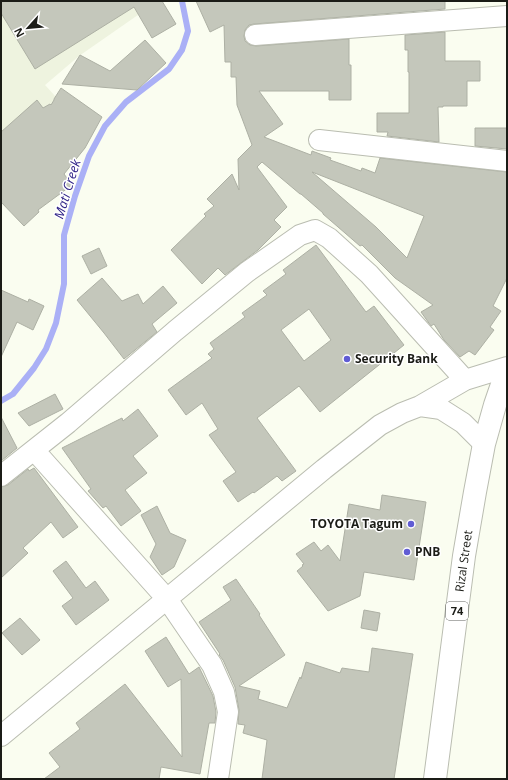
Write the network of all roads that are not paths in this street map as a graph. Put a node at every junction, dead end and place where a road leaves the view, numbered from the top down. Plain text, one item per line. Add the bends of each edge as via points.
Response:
1 (507, 16) edge
2 (255, 35) dead end
3 (319, 140) dead end
4 (507, 161) edge
5 (507, 369) edge
6 (464, 380) junction
7 (420, 406) junction
8 (484, 444) junction
9 (34, 450) junction
10 (1, 476) edge
11 (167, 599) junction
12 (1, 736) edge
13 (218, 779) edge
14 (435, 779) edge

1 - 2 street
3 - 4 street
5 - 6 street
5 - 8 main road, Rizal Street / 74
6 - 7 street
6 - 9 street via 369,274 329,238 315,230 300,235 247,272
7 - 8 street via 441,409 463,423
7 - 11 street via 380,425
8 - 14 main road, Rizal Street / 74 via 464,556
9 - 10 street
9 - 11 street
11 - 12 street
11 - 13 street via 212,665 224,692 228,712

